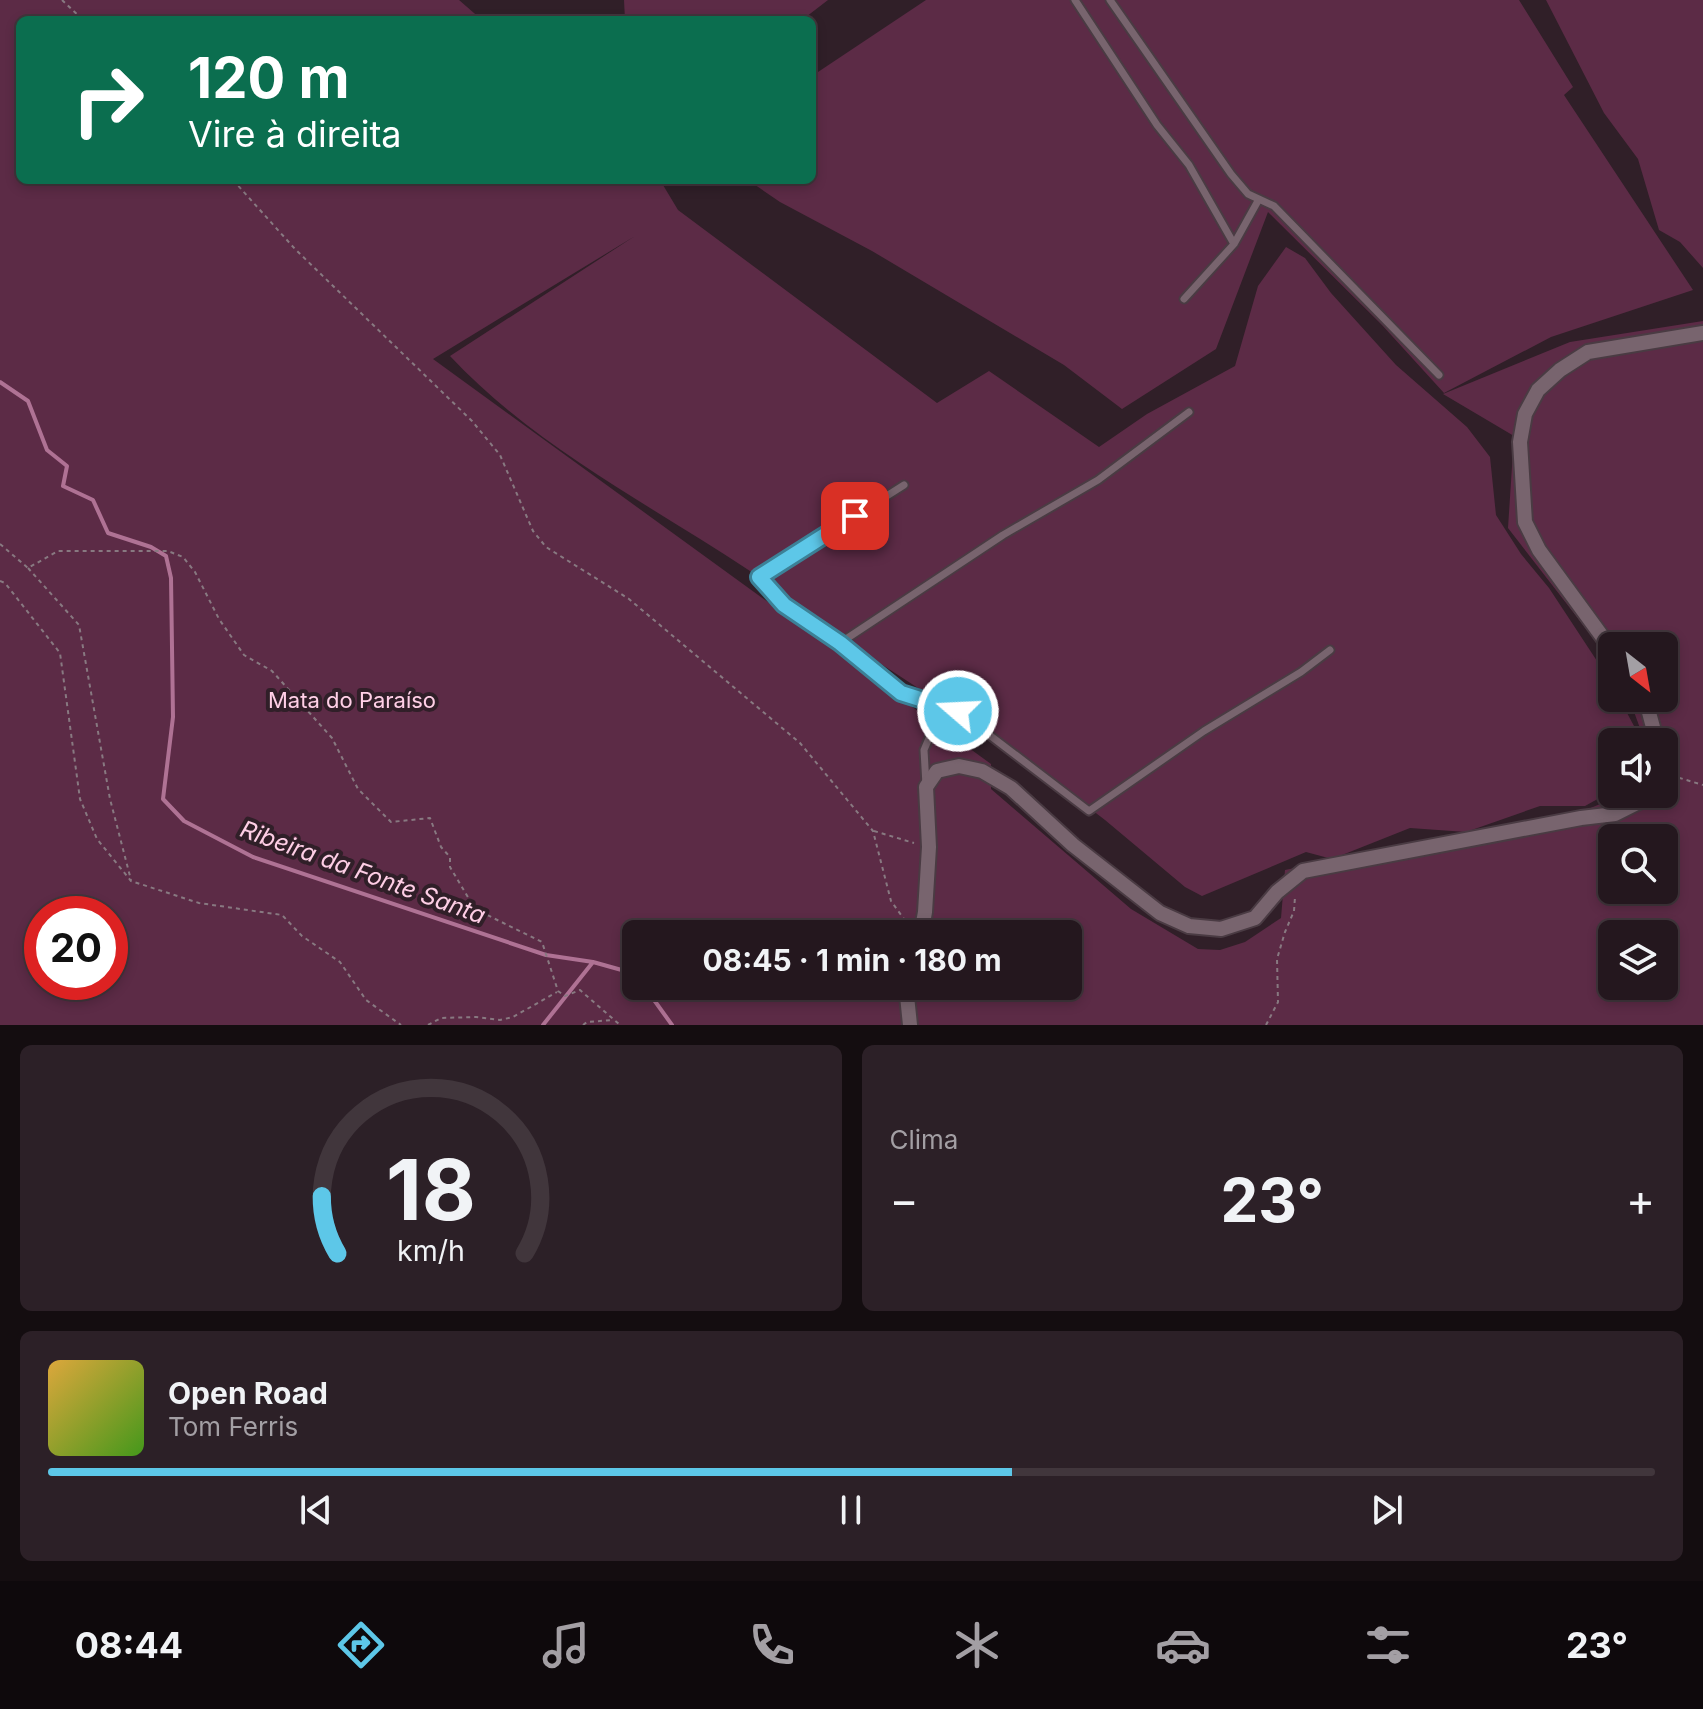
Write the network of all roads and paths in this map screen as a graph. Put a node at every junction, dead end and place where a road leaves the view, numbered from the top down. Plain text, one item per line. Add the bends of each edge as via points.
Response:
1 (62, 0) edge
2 (1075, 0) edge
3 (1110, 0) edge
4 (79, 16) edge
5 (237, 184) edge
6 (1259, 199) junction
7 (1234, 244) junction
8 (1184, 299) dead end
9 (1703, 333) edge
10 (1439, 375) dead end
11 (1189, 412) dead end
12 (904, 485) dead end
13 (0, 544) edge
14 (28, 568) junction
15 (0, 581) edge
16 (1599, 632) edge
17 (840, 643) junction
18 (1330, 650) dead end
19 (943, 705) junction
20 (1678, 778) edge
21 (1703, 785) edge
22 (926, 787) junction
23 (1625, 808) edge
24 (873, 831) junction
25 (929, 847) junction
26 (1291, 880) junction
27 (131, 881) junction
28 (904, 920) edge
29 (924, 920) edge
30 (558, 991) junction
31 (907, 1000) edge
32 (615, 1020) junction
33 (500, 1023) edge
34 (401, 1025) edge
35 (428, 1025) edge
36 (583, 1025) edge
37 (620, 1025) edge
38 (910, 1025) edge
39 (1266, 1025) edge

1 - 4 path
2 - 7 lane via 1189,165
3 - 6 lane via 1231,174
5 - 24 path via 295,249 472,421 500,455 533,531 546,547 629,599 800,743
6 - 7 lane
6 - 10 lane via 1274,206
7 - 8 lane
9 - 16 street via 1588,352 1538,390 1525,414 1520,442 1525,522
11 - 17 lane via 1098,480 1003,535
12 - 17 lane via 759,577 784,605
13 - 14 path
14 - 27 path via 79,625 110,799
14 - 30 path via 58,551 168,551 183,557 244,655 272,671 332,738 358,789 391,822 430,818 475,909 542,942
15 - 27 path via 60,653 80,799 97,839
17 - 19 lane via 901,693
18 - 19 lane via 1089,811
19 - 22 lane via 924,750
20 - 21 path
22 - 25 street
22 - 26 street via 937,771 959,766 982,771 1011,788 1160,913 1189,926 1221,929 1255,918
23 - 26 street via 1337,863 1303,871
24 - 25 path
24 - 28 path via 891,901
25 - 29 street
26 - 39 path via 1294,911 1277,959 1278,1002
27 - 34 path via 199,903 282,915 340,962 366,1000
30 - 32 path via 565,996 580,990
30 - 33 path
31 - 38 street
32 - 36 path
32 - 37 path
33 - 35 path via 462,1017

